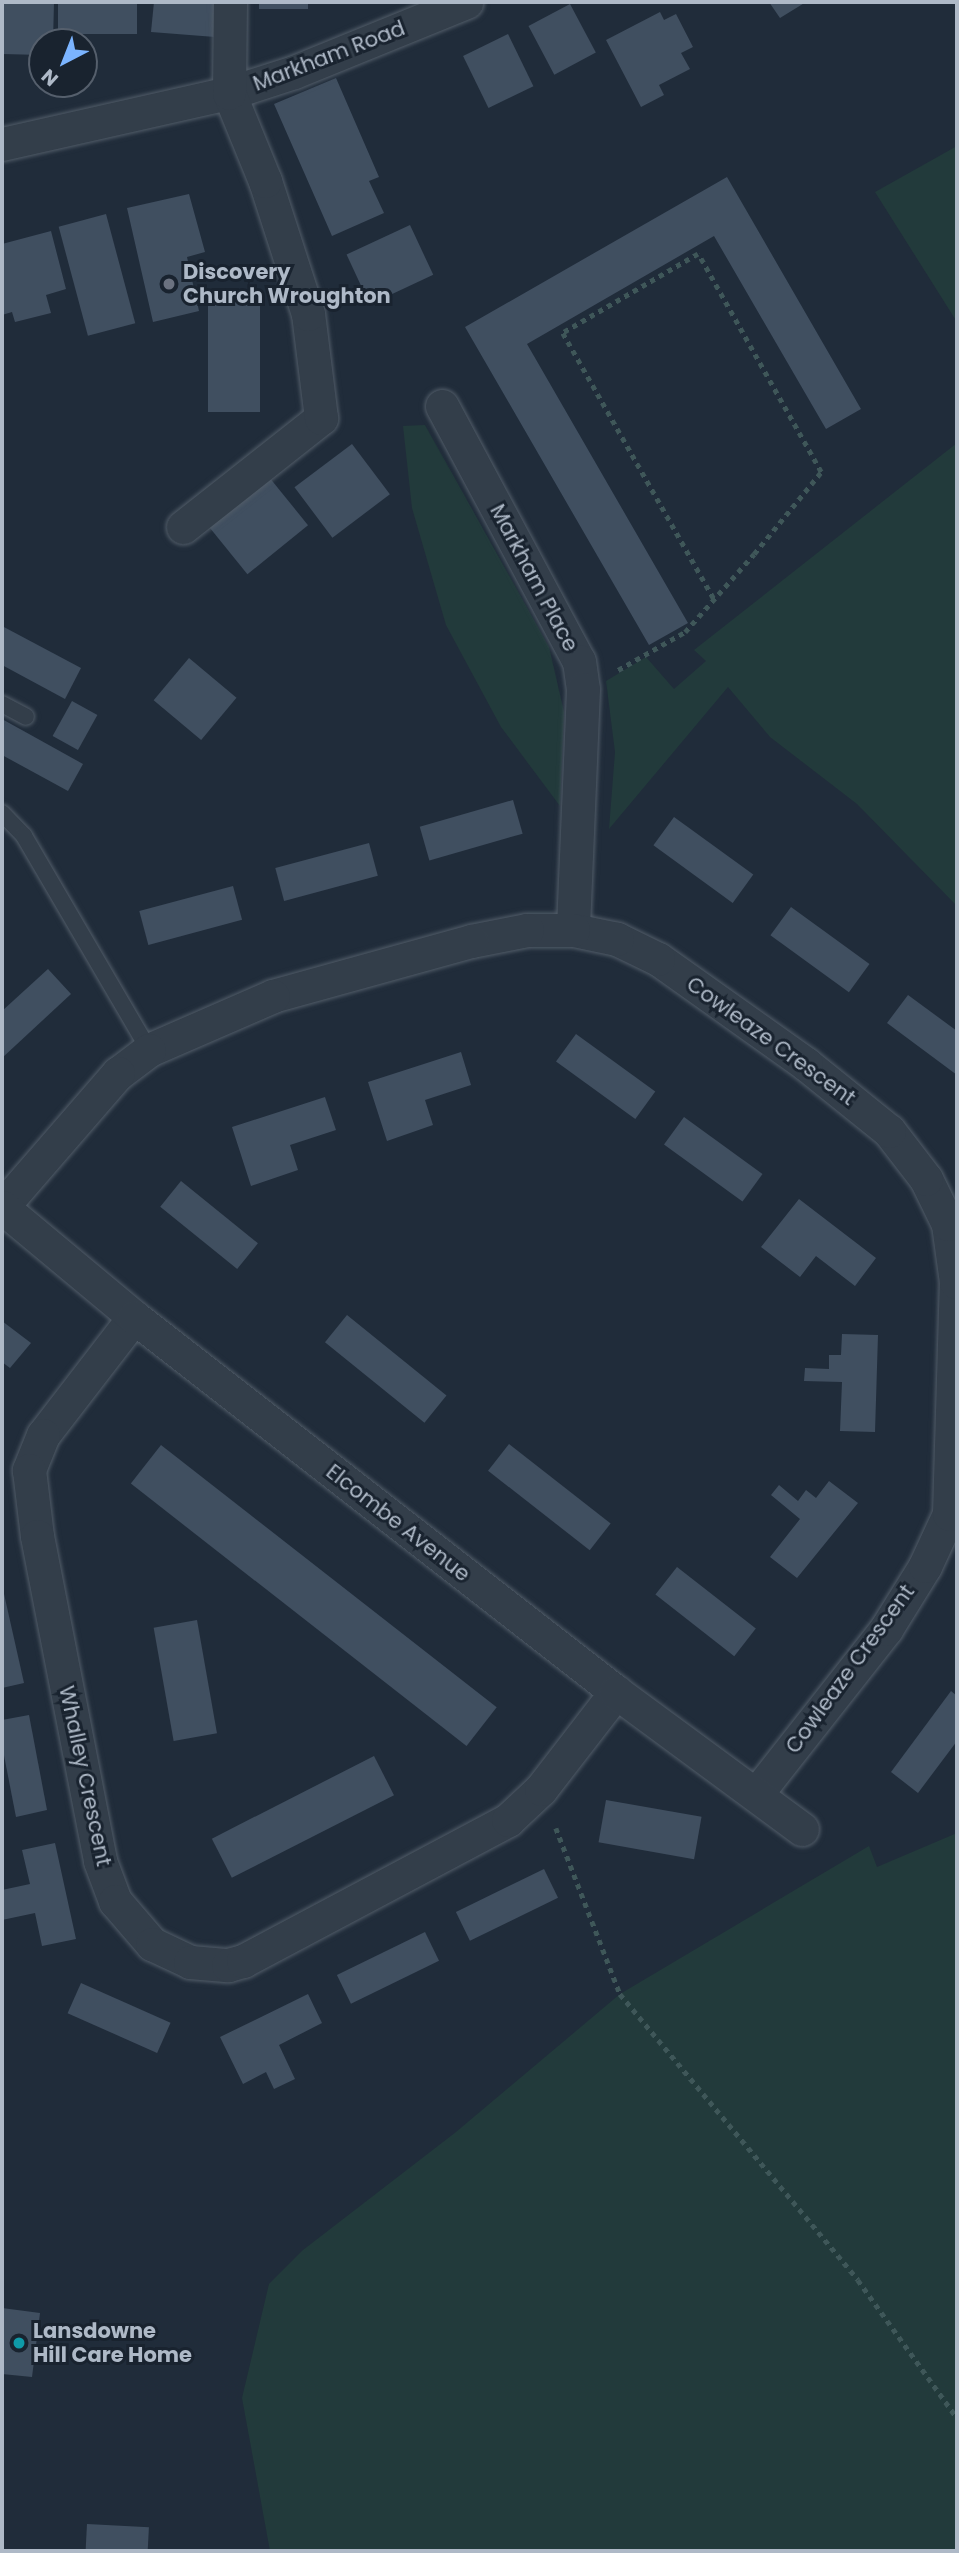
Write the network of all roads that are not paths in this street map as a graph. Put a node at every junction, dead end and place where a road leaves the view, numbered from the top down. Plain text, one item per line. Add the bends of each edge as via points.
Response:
1 (230, 2) edge
2 (466, 2) edge
3 (229, 93) junction
4 (2, 144) edge
5 (442, 406) dead end
6 (183, 527) dead end
7 (2, 704) edge
8 (26, 717) dead end
9 (2, 813) edge
10 (573, 930) junction
11 (149, 1050) junction
12 (2, 1207) edge
13 (134, 1317) junction
14 (616, 1692) junction
15 (757, 1793) junction
16 (802, 1829) dead end

1 - 3 street
2 - 3 street, Markham Road via 294,72
3 - 4 street, Markham Road
3 - 6 street, Markham Road via 265,181 308,314 321,418
5 - 10 street, Markham Place via 579,661 583,689
7 - 8 lane
9 - 11 lane via 24,836
10 - 11 street, Cowleaze Crescent via 527,930 471,940 273,996
10 - 15 street, Cowleaze Crescent via 617,939 658,959 817,1072 889,1131 909,1154 948,1224 956,1282 949,1514 925,1566 886,1629
11 - 12 street, Cowleaze Crescent via 118,1073
12 - 13 street, Elcombe Avenue
13 - 14 street, Elcombe Avenue
13 - 14 street, Whalley Crescent via 43,1435 29,1470 37,1536 100,1861 126,1918 152,1944 190,1962 228,1965 243,1961 508,1820 541,1789
14 - 15 street, Elcombe Avenue
15 - 16 street, Elcombe Avenue

